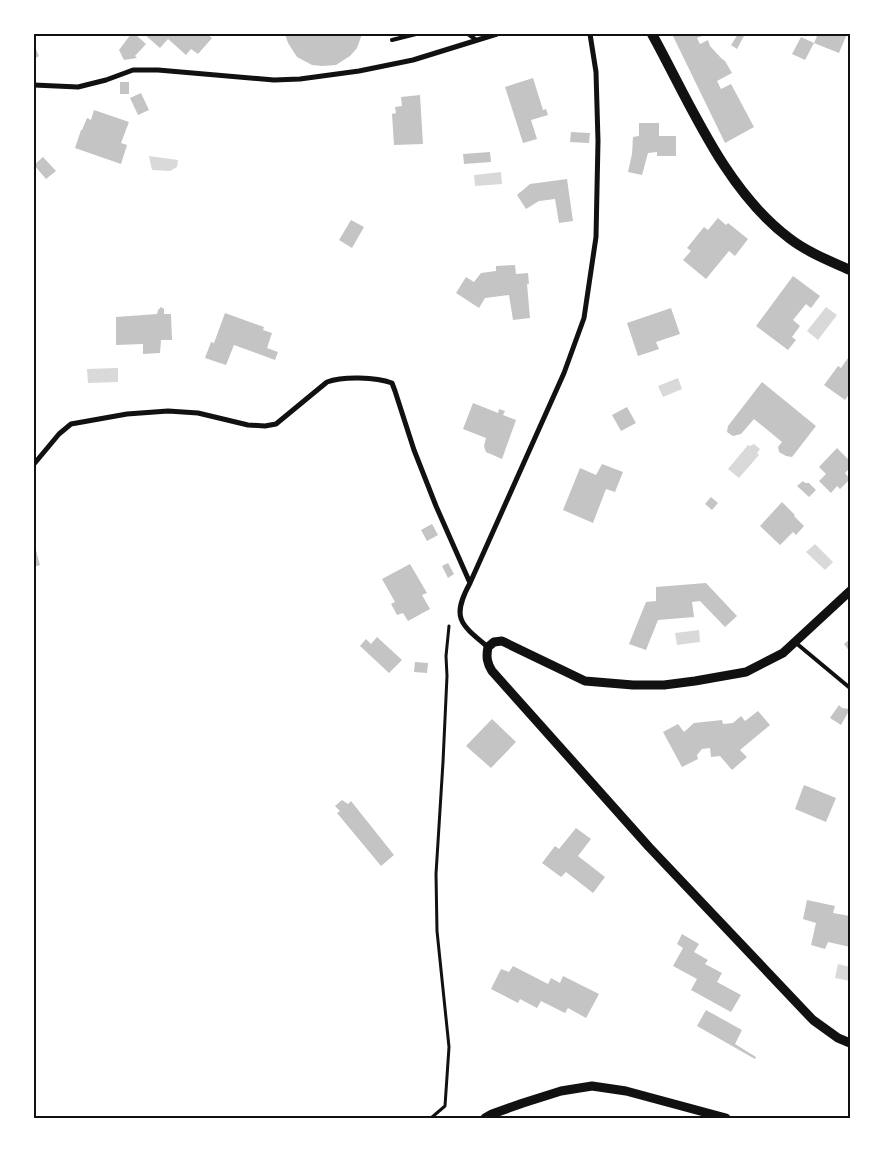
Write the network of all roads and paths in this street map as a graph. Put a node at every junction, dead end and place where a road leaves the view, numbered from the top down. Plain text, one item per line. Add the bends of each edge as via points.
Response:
1 (416, 34) edge
2 (468, 34) edge
3 (497, 34) edge
4 (590, 34) edge
5 (652, 34) edge
6 (475, 39) junction
7 (392, 40) dead end
8 (34, 85) edge
9 (850, 270) edge
10 (34, 464) edge
11 (470, 583) junction
12 (850, 591) edge
13 (460, 600) junction
14 (796, 642) junction
15 (488, 647) junction
16 (850, 688) edge
17 (850, 1043) edge
18 (432, 1118) edge
19 (485, 1118) edge
20 (726, 1118) edge

1 - 7 lane
2 - 6 lane
3 - 6 street
4 - 11 street via 596,72 596,237 584,318 564,373
5 - 9 main road via 719,158 744,193 791,239
6 - 8 street via 412,60 300,79 133,70 78,87
10 - 11 street via 71,424 168,411 198,413 265,426 276,424 327,382 337,378 384,380 392,383 414,450
11 - 13 street
12 - 14 street
13 - 15 street via 462,622
13 - 18 path via 451,608 446,656 436,874 437,931 449,1047 445,1106
14 - 15 street via 746,672 696,681 633,685 585,682 502,641
14 - 16 lane
15 - 17 street via 487,663 492,671 649,847 813,1020
19 - 20 street via 561,1091 592,1086 626,1091

